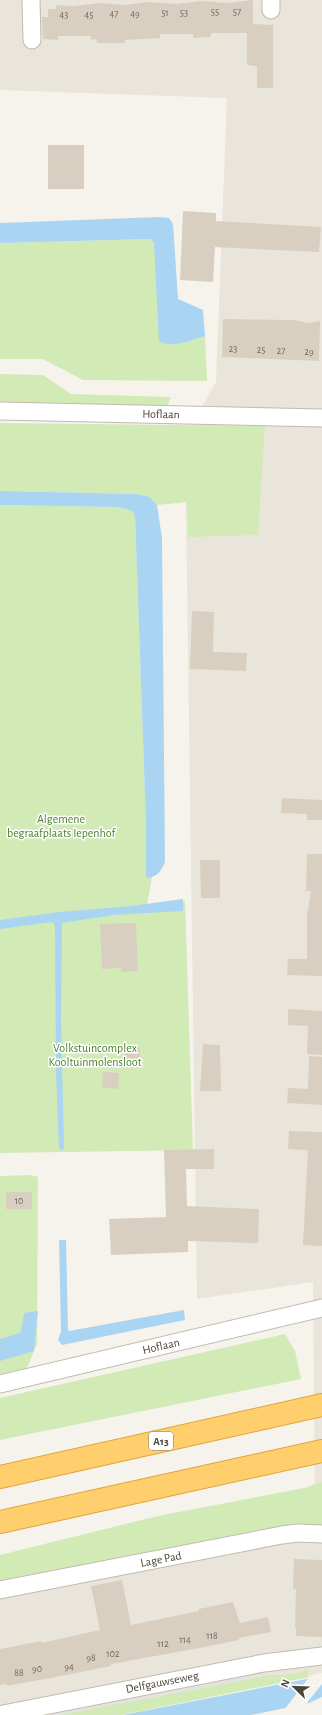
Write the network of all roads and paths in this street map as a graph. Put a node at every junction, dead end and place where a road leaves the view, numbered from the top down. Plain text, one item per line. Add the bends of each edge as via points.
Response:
1 (31, 0) edge
2 (32, 40) dead end
3 (0, 411) edge
4 (322, 418) edge
5 (322, 1308) edge
6 (0, 1384) edge
7 (322, 1405) edge
8 (322, 1451) edge
9 (0, 1477) edge
10 (0, 1522) edge
11 (322, 1534) edge
12 (0, 1590) edge
13 (322, 1656) edge
14 (3, 1714) edge

1 - 2 street
3 - 4 street, Hoflaan
5 - 6 street, Hoflaan
7 - 9 highway, A13
8 - 10 highway
11 - 12 street, Lage Pad via 282,1535
13 - 14 street, Delfgauwseweg via 264,1663

